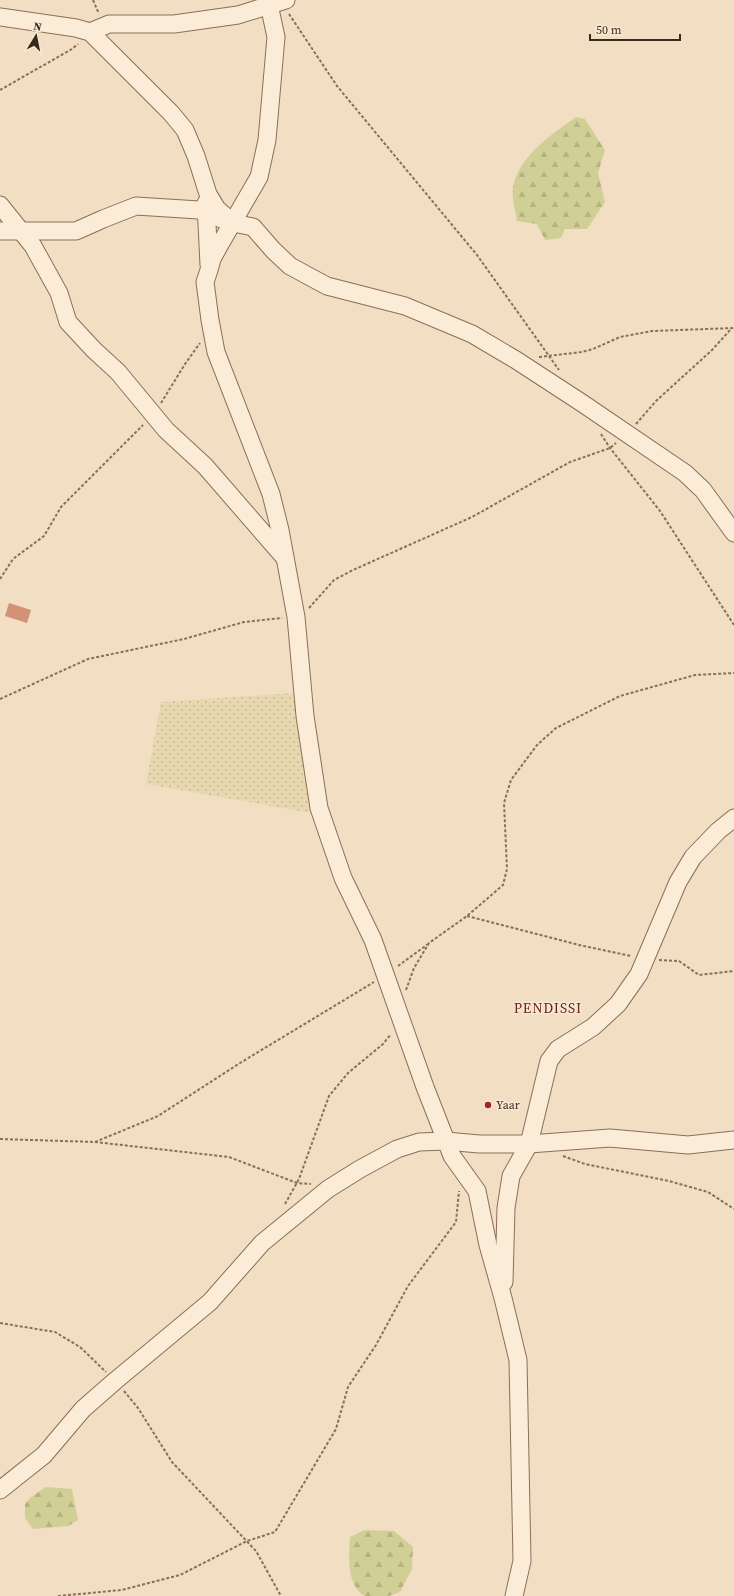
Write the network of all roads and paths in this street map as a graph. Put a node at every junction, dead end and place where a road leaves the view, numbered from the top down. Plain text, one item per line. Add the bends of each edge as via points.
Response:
1 (276, 2) edge
2 (0, 17) edge
3 (90, 32) junction
4 (0, 90) edge
5 (204, 183) junction
6 (0, 204) edge
7 (208, 214) junction
8 (233, 223) junction
9 (0, 231) edge
10 (22, 231) junction
11 (209, 270) junction
12 (210, 320) junction
13 (734, 328) edge
14 (731, 329) junction
15 (549, 356) junction
16 (516, 360) junction
17 (562, 374) dead end
18 (154, 415) junction
19 (598, 429) dead end
20 (628, 434) junction
21 (610, 448) junction
22 (734, 532) edge
23 (285, 559) junction
24 (0, 579) edge
25 (296, 617) junction
26 (734, 625) edge
27 (734, 673) edge
28 (0, 699) edge
29 (734, 818) edge
30 (467, 916) junction
31 (429, 943) junction
32 (646, 959) junction
33 (734, 971) edge
34 (386, 975) junction
35 (398, 1010) junction
36 (0, 1139) edge
37 (734, 1140) edge
38 (446, 1141) junction
39 (95, 1142) junction
40 (529, 1144) junction
41 (557, 1154) dead end
42 (297, 1183) junction
43 (314, 1184) dead end
44 (459, 1191) dead end
45 (283, 1208) dead end
46 (734, 1209) edge
47 (503, 1298) junction
48 (0, 1323) edge
49 (115, 1381) junction
50 (0, 1490) edge
51 (247, 1541) junction
52 (58, 1596) edge
53 (281, 1596) edge
54 (514, 1596) edge

1 - 3 street via 238,15 174,24 109,24
1 - 8 street via 276,37 267,140 260,177
1 - 15 path via 337,86 477,255
2 - 3 street
3 - 4 path via 72,49
3 - 5 street via 185,130
5 - 7 street
5 - 8 street via 216,209
6 - 10 street
7 - 8 street
7 - 10 street via 199,210 136,206 76,231
7 - 11 street
8 - 11 street via 212,259
8 - 16 street via 253,227 290,266 327,286 405,306 472,334
9 - 10 street
10 - 18 street via 59,293 68,322 118,372
11 - 12 street via 205,282
12 - 18 path via 202,339
12 - 23 street via 216,352 271,494
13 - 14 path
14 - 15 path via 652,331 620,337 582,352
14 - 20 path via 712,350 656,400
15 - 16 path
15 - 17 path
16 - 20 street
18 - 23 street via 204,466
18 - 24 path via 61,507 44,536 13,559
19 - 21 path
20 - 21 path
20 - 22 street via 685,473 703,490
21 - 25 path via 570,462 472,517 334,580 305,612
21 - 26 path via 660,511
23 - 25 street
25 - 28 path via 244,622 184,639 88,659
25 - 34 street via 305,716 319,808 344,878
27 - 30 path via 695,675 620,696 556,728 537,745 511,780 504,803 507,869 503,885
29 - 32 street via 693,857 678,882
30 - 31 path
30 - 32 path via 579,945
31 - 34 path
31 - 35 path via 414,968
32 - 33 path via 679,961 700,975
32 - 40 street via 618,1004 593,1027 558,1048 549,1061
34 - 35 street
34 - 39 path via 158,1116
35 - 38 street via 424,1087
35 - 42 path via 391,1034 383,1044 348,1073 329,1096
36 - 39 path
37 - 40 street via 688,1145 610,1138
38 - 40 street
38 - 47 street via 452,1156 477,1191 488,1245
38 - 49 street via 419,1142 397,1149 328,1189 262,1243 210,1302
39 - 42 path via 228,1157
40 - 47 street via 511,1176 506,1208
41 - 46 path via 585,1164 669,1181 708,1192
42 - 43 path
42 - 45 path
44 - 51 path via 456,1222 408,1286 376,1345 348,1387 336,1429 275,1532
47 - 54 street via 518,1360 522,1561
48 - 49 path via 55,1332 80,1347
49 - 50 street via 83,1409 44,1454
49 - 51 path via 138,1408 172,1462
51 - 52 path via 180,1575 122,1590
51 - 53 path via 256,1551

